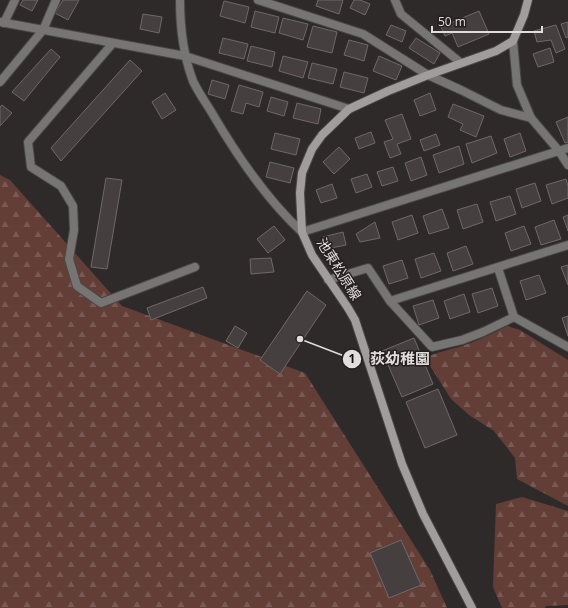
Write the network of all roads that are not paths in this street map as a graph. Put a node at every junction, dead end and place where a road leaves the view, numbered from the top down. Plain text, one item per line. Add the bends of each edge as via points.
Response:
1 (15, 0) edge
2 (56, 0) edge
3 (180, 0) edge
4 (258, 0) edge
5 (395, 0) edge
6 (528, 0) edge
7 (2, 22) edge
8 (43, 30) junction
9 (513, 41) junction
10 (113, 43) junction
11 (185, 56) junction
12 (461, 63) junction
13 (428, 75) junction
14 (0, 82) edge
15 (349, 109) junction
16 (531, 118) junction
17 (568, 148) edge
18 (559, 151) junction
19 (568, 165) edge
20 (302, 232) junction
21 (568, 245) edge
22 (195, 268) dead end
23 (498, 268) junction
24 (328, 280) junction
25 (390, 301) junction
26 (514, 317) junction
27 (568, 348) edge
28 (472, 608) edge

1 - 7 street
2 - 8 street
3 - 11 street
4 - 13 street via 363,34
5 - 12 street via 401,14
6 - 9 main road
7 - 8 street
8 - 10 street
8 - 14 street
9 - 12 main road, 池東松原線 via 496,51
9 - 16 street via 517,85
10 - 11 street
10 - 22 street via 28,142 31,167 61,186 73,206 74,230 69,259 75,280 77,286 101,302
11 - 15 street
11 - 20 street via 194,83 221,128 247,167 288,219
12 - 13 main road, 池東松原線
13 - 15 main road, 池東松原線
13 - 16 street via 501,110
15 - 20 main road, 池東松原線 via 322,135 312,149 302,173
16 - 18 street
17 - 18 street
18 - 19 street
18 - 20 street
20 - 24 main road, 池東松原線 via 312,256
21 - 23 street
23 - 25 street
23 - 26 street
24 - 25 street via 368,268
24 - 28 main road, 池東松原線 via 355,320 402,464 423,514
25 - 26 street via 432,347 462,340
26 - 27 street

